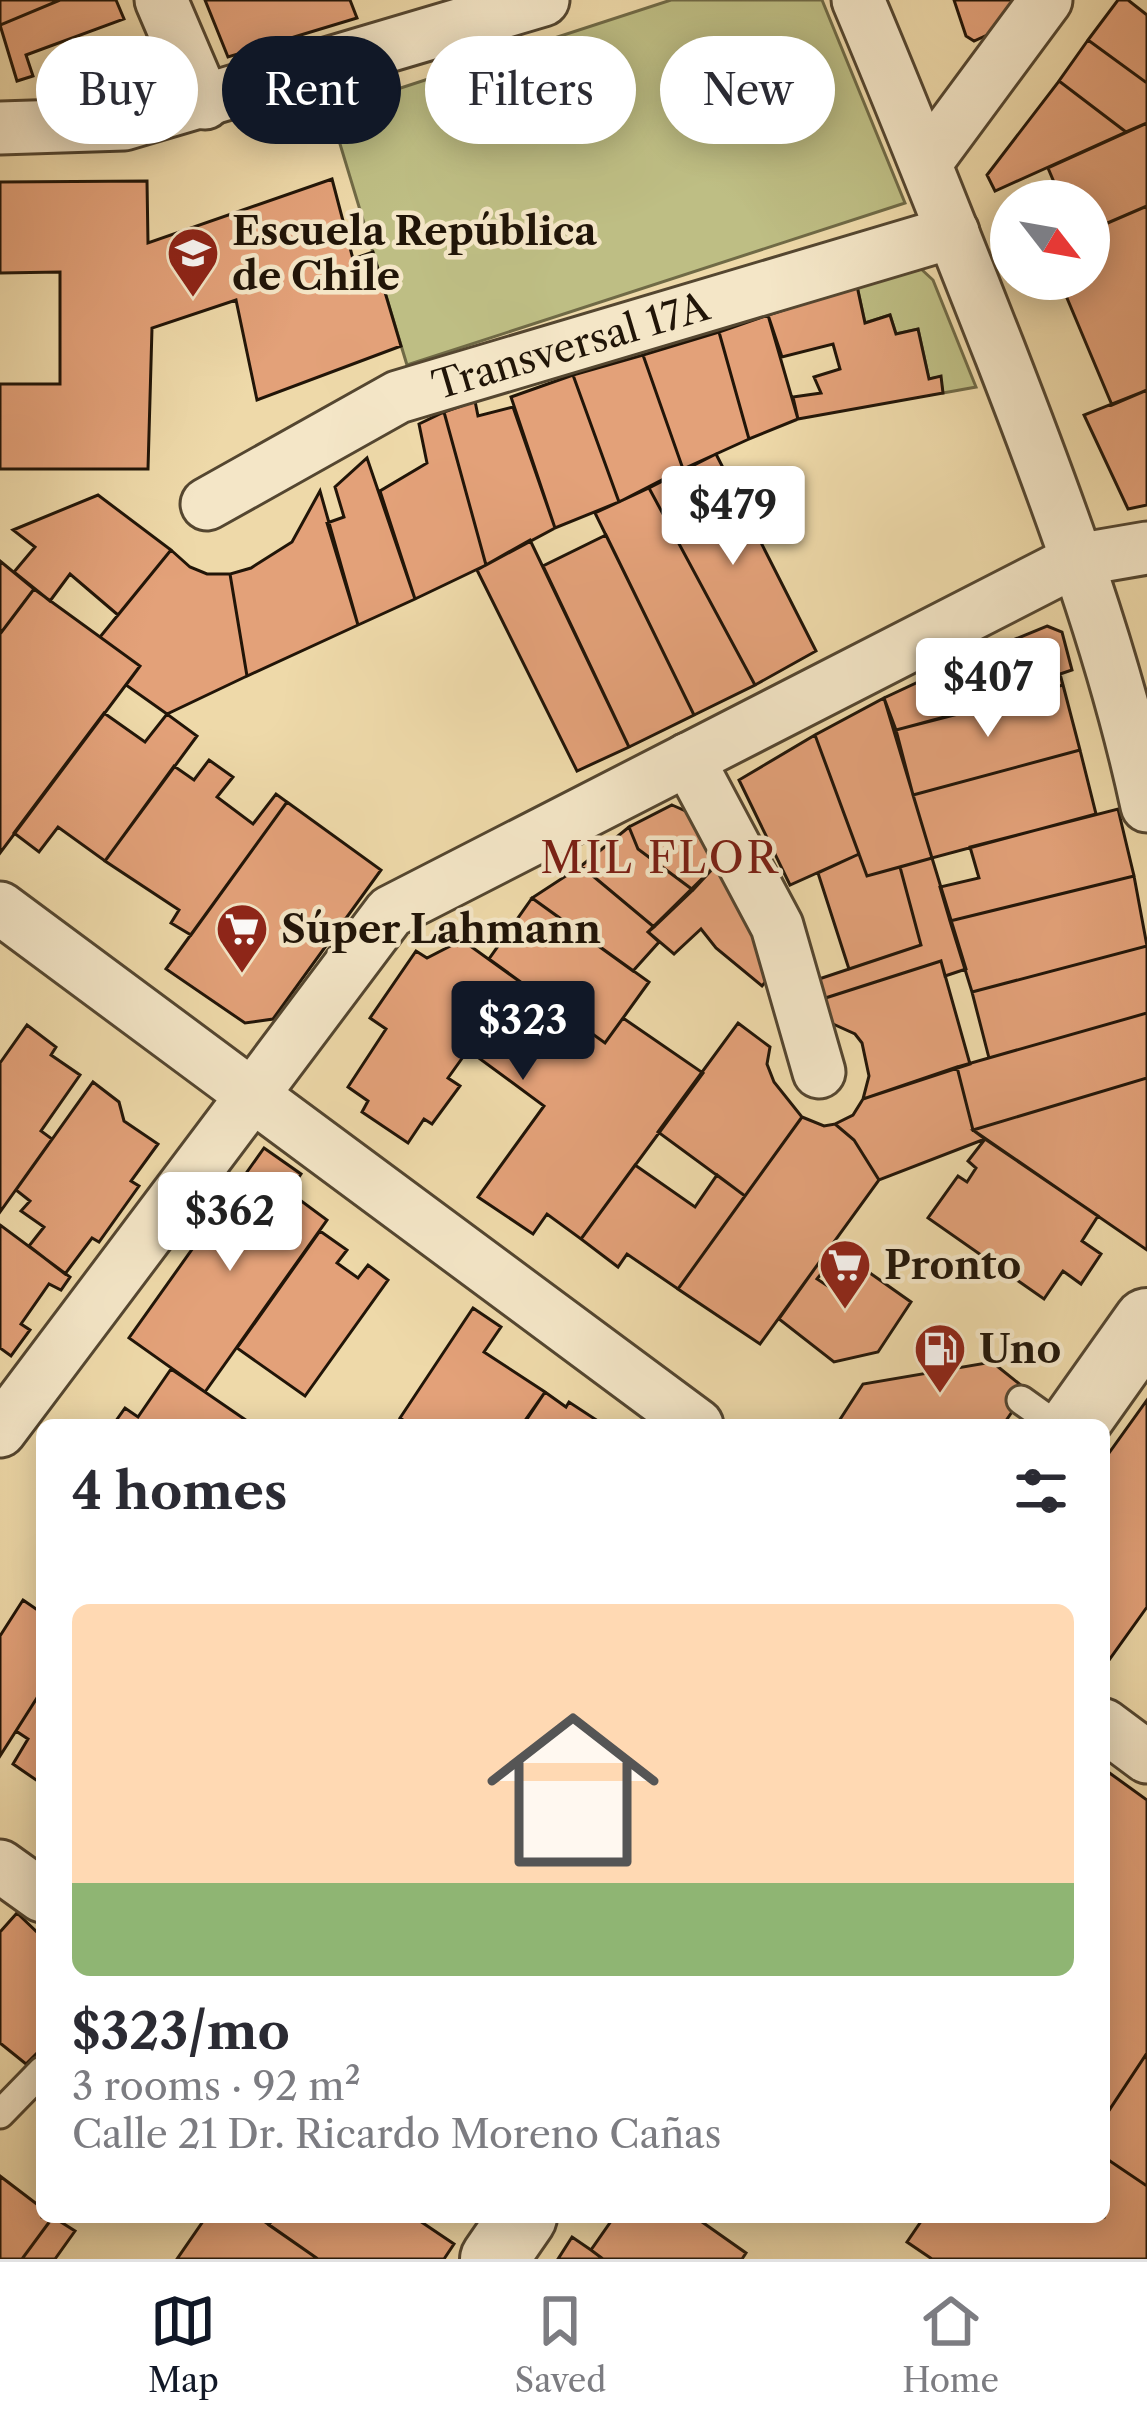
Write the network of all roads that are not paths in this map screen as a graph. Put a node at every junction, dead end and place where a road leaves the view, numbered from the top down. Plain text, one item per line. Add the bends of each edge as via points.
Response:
1 (161, 0) edge
2 (543, 0) edge
3 (858, 0) edge
4 (1046, 0) edge
5 (205, 103) junction
6 (0, 128) edge
7 (926, 161) junction
8 (952, 232) junction
9 (207, 504) dead end
10 (1147, 548) edge
11 (1077, 560) junction
12 (688, 759) junction
13 (1147, 806) edge
14 (0, 908) edge
15 (819, 1072) dead end
16 (252, 1093) junction
17 (1147, 1322) edge
18 (1047, 1412) edge
19 (690, 1419) edge
20 (0, 1431) edge
21 (1110, 1729) edge
22 (1147, 1757) edge
23 (0, 1866) edge
24 (36, 1892) edge
25 (36, 2078) edge
26 (0, 2114) edge

1 - 5 street
2 - 5 street
3 - 7 street
4 - 7 street
5 - 6 street via 124,124
7 - 8 street
8 - 9 street, Transversal 17A via 398,397
8 - 11 street
10 - 11 street
11 - 12 street
11 - 13 street
12 - 15 street via 777,926
12 - 16 street via 390,911
14 - 16 street
16 - 19 street
16 - 20 street
17 - 18 street
21 - 22 street
23 - 24 street
25 - 26 lane

